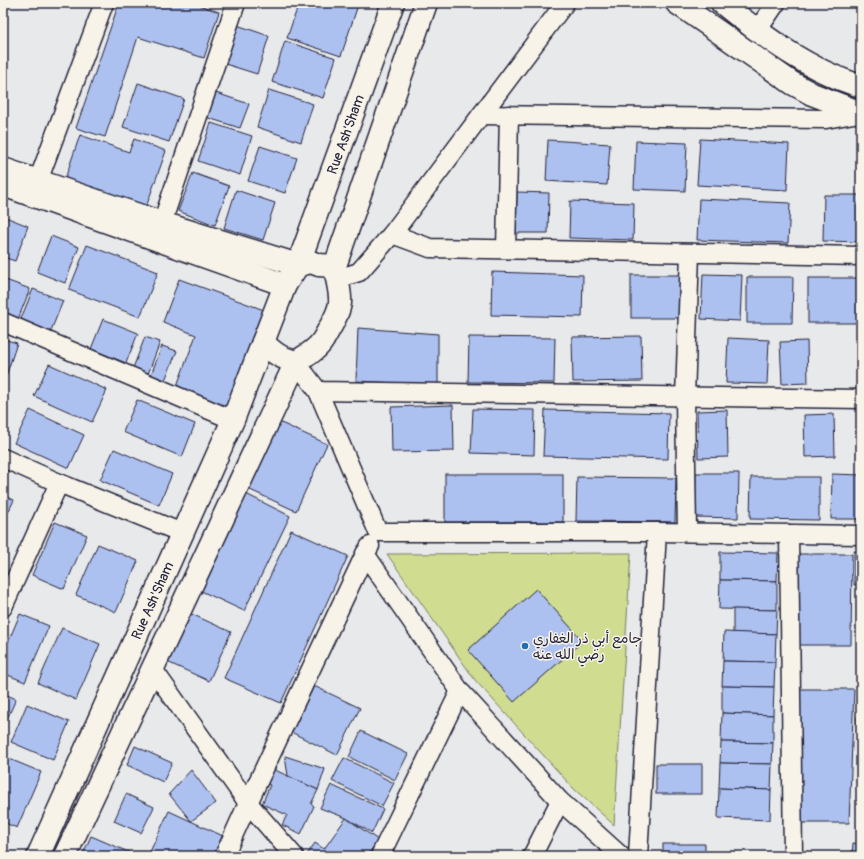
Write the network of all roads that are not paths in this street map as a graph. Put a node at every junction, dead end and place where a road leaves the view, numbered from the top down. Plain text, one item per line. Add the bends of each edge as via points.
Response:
1 (104, 3) edge
2 (236, 3) edge
3 (393, 3) edge
4 (426, 3) edge
5 (565, 3) edge
6 (678, 3) edge
7 (722, 3) edge
8 (776, 3) edge
9 (757, 31) junction
10 (861, 86) edge
11 (860, 113) edge
12 (481, 115) junction
13 (509, 115) junction
14 (3, 169) edge
15 (38, 181) junction
16 (3, 185) edge
17 (162, 223) junction
18 (392, 234) junction
19 (506, 249) junction
20 (690, 253) junction
21 (861, 256) edge
22 (298, 265) junction
23 (336, 273) junction
24 (285, 285) junction
25 (3, 322) edge
26 (263, 342) junction
27 (296, 362) junction
28 (318, 391) junction
29 (684, 397) junction
30 (861, 399) edge
31 (233, 420) junction
32 (3, 458) edge
33 (59, 483) junction
34 (378, 532) junction
35 (657, 532) junction
36 (687, 532) junction
37 (182, 533) junction
38 (789, 534) junction
39 (861, 535) edge
40 (365, 554) junction
41 (3, 607) edge
42 (152, 668) junction
43 (460, 691) junction
44 (560, 801) junction
45 (248, 803) junction
46 (38, 856) edge
47 (65, 856) edge
48 (224, 856) edge
49 (294, 856) edge
50 (380, 856) edge
51 (532, 856) edge
52 (621, 856) edge
53 (638, 856) edge
54 (793, 856) edge

1 - 15 street
2 - 17 street
3 - 22 main road, Rue Ash'Sham
4 - 23 main road
5 - 12 street
6 - 11 main road via 792,83
7 - 9 main road
8 - 9 street
9 - 10 main road via 806,62
11 - 13 street via 826,119
12 - 13 street
12 - 18 street
13 - 19 street
14 - 15 main road
15 - 17 main road
16 - 24 main road
17 - 22 main road
18 - 19 street via 430,248
18 - 23 street via 359,272
19 - 20 street
20 - 21 street
20 - 29 street
22 - 23 main road via 310,262
22 - 24 main road, Rue Ash'Sham
23 - 27 main road via 340,305 336,316 322,342 309,355
24 - 26 main road, Rue Ash'Sham
25 - 31 street
26 - 27 main road via 278,355
26 - 31 main road, Rue Ash'Sham
27 - 28 street
27 - 42 main road, Rue Ash'Sham
28 - 29 street
28 - 34 street
29 - 30 street
29 - 36 street
31 - 37 main road, Rue Ash'Sham
32 - 33 street
33 - 37 street
33 - 41 street
34 - 35 street
34 - 40 street
35 - 36 street
35 - 53 street
36 - 38 street
37 - 46 main road, Rue Ash'Sham
38 - 39 street
38 - 54 street
40 - 43 street
40 - 45 street
42 - 45 street
42 - 47 main road, Rue Ash'Sham
43 - 44 street
43 - 50 street
44 - 51 street
44 - 52 street
45 - 48 street
45 - 49 street

